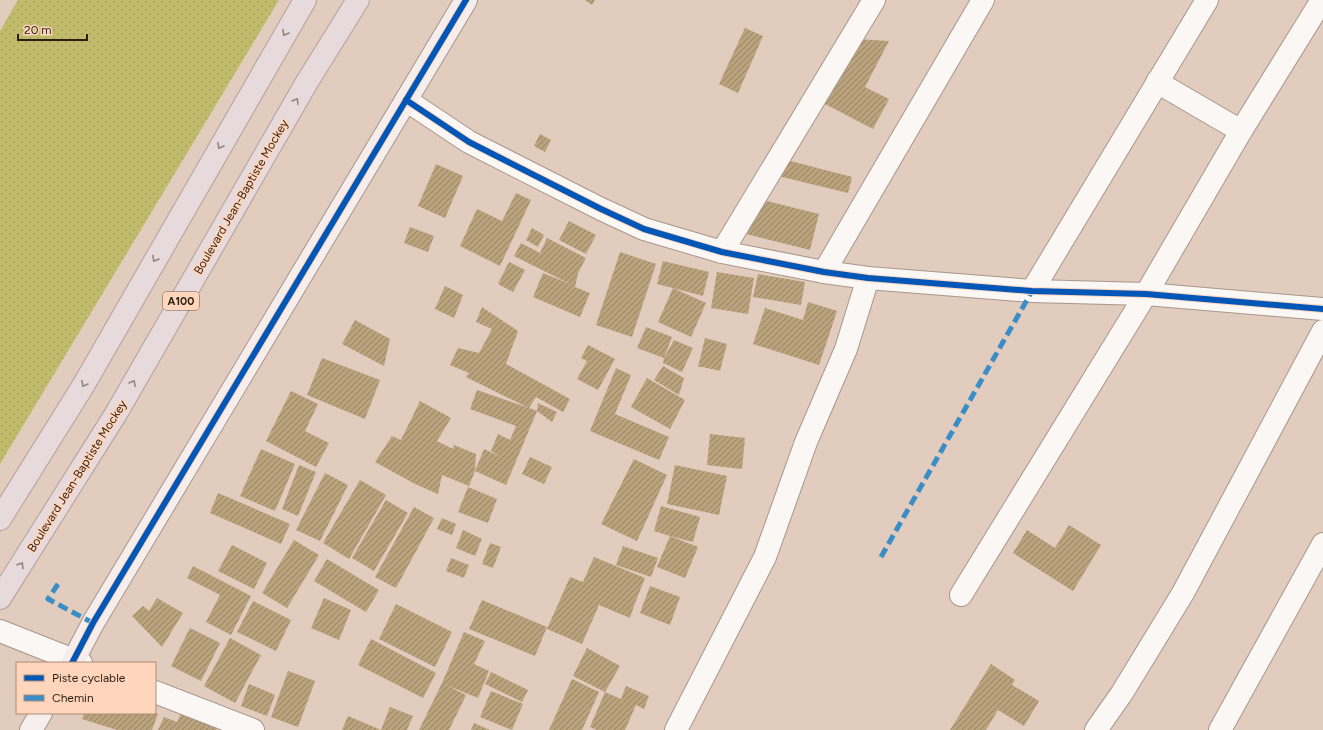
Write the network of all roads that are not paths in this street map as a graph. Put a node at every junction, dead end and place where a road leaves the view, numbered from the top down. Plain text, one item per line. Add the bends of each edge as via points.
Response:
1 (305, 0) edge
2 (358, 0) edge
3 (466, 0) edge
4 (874, 0) edge
5 (983, 0) edge
6 (1207, 0) edge
7 (1322, 0) edge
8 (1157, 82) junction
9 (406, 100) junction
10 (1241, 131) junction
11 (722, 252) junction
12 (824, 272) junction
13 (868, 278) junction
14 (1032, 291) junction
15 (1146, 294) junction
16 (1323, 308) edge
17 (1323, 331) edge
18 (0, 519) edge
19 (1323, 544) edge
20 (961, 595) dead end
21 (0, 598) edge
22 (0, 631) edge
23 (75, 662) edge
24 (156, 692) edge
25 (40, 714) edge
26 (31, 730) edge
27 (253, 730) edge
28 (676, 730) edge
29 (1096, 730) edge
30 (1220, 730) edge

1 -> 18 highway via 83,386
21 -> 2 highway, Boulevard Jean-Baptiste Mockey / A100 via 117,412 307,82
3 - 9 street
4 - 11 street
5 - 12 street
6 - 8 street
7 - 10 street
8 - 10 street
8 - 14 street
9 - 11 street via 469,142 601,209 644,229
9 - 23 street via 93,623
10 - 15 street
11 - 12 street
12 - 13 street
13 - 14 street
13 - 28 street via 846,349 806,442 765,557
14 - 15 street
15 - 16 street
15 - 20 street
17 - 29 street via 1183,593 1122,693
19 - 30 street
22 - 23 street
24 - 27 street
25 - 26 street

